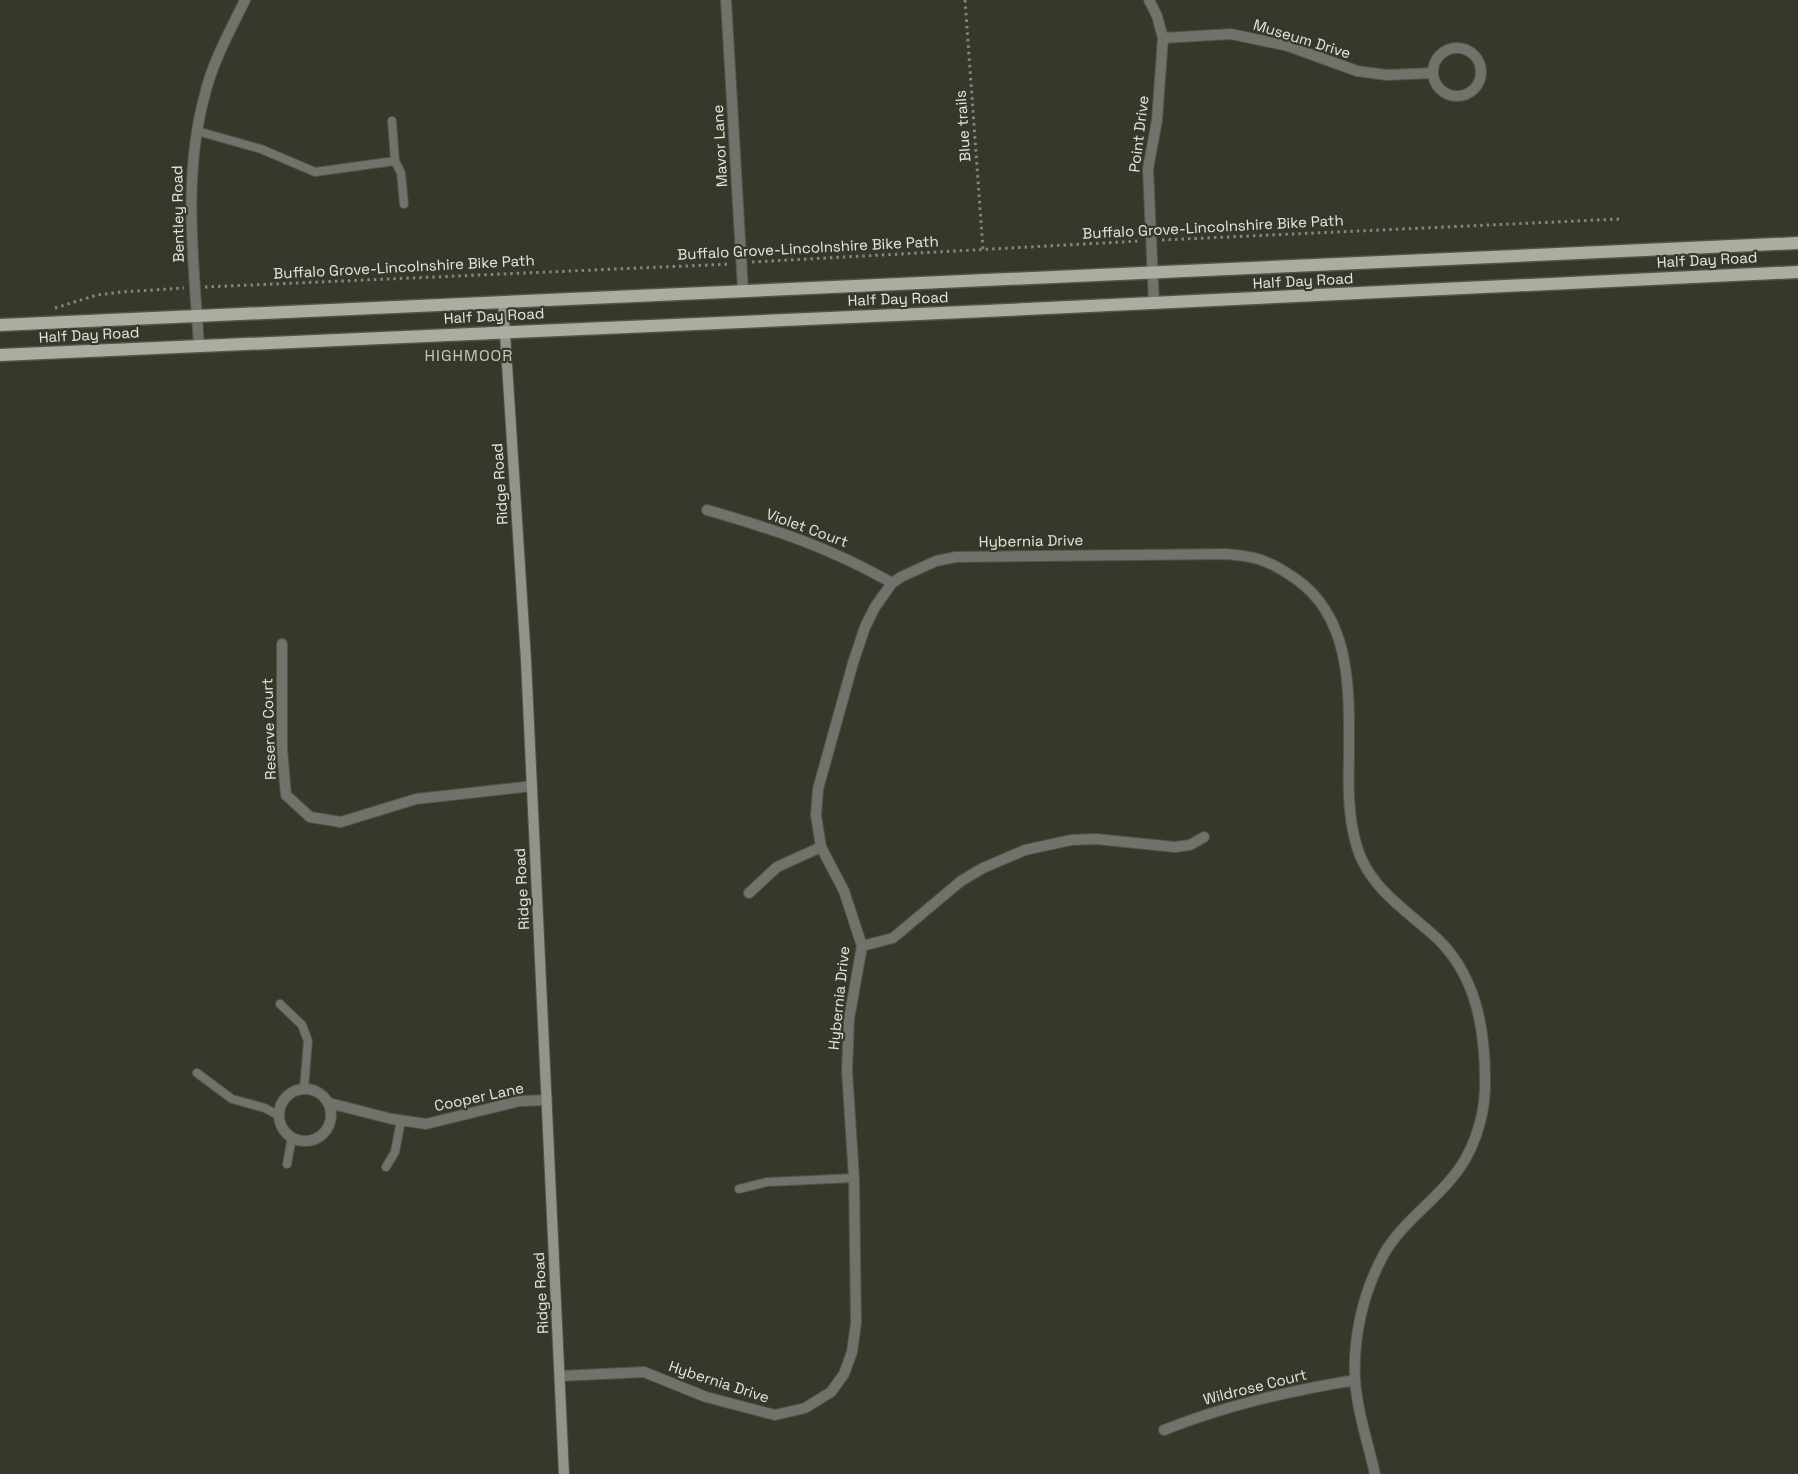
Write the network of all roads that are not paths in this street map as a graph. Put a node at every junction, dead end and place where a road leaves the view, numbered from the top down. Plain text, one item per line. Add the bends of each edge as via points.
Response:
1 (245, 0) edge
2 (726, 0) edge
3 (1149, 0) edge
4 (1163, 38) junction
5 (1433, 73) junction
6 (392, 121) dead end
7 (197, 131) junction
8 (396, 160) junction
9 (404, 204) dead end
10 (1798, 243) edge
11 (1152, 272) junction
12 (1798, 272) edge
13 (743, 290) junction
14 (503, 302) junction
15 (1154, 304) junction
16 (197, 318) junction
17 (0, 325) edge
18 (505, 331) junction
19 (199, 347) junction
20 (0, 355) edge
21 (707, 510) dead end
22 (892, 583) junction
23 (282, 644) dead end
24 (532, 786) junction
25 (1204, 837) dead end
26 (820, 847) junction
27 (749, 893) dead end
28 (862, 946) junction
29 (280, 1004) dead end
30 (197, 1073) dead end
31 (304, 1088) junction
32 (547, 1100) junction
33 (329, 1103) junction
34 (279, 1116) junction
35 (401, 1120) junction
36 (292, 1137) junction
37 (287, 1164) dead end
38 (386, 1167) dead end
39 (854, 1178) junction
40 (739, 1188) dead end
41 (560, 1376) junction
42 (1355, 1380) junction
43 (1164, 1430) dead end
44 (564, 1474) edge
45 (1375, 1474) edge

1 - 7 street, Bentley Road via 211,77
2 - 13 street, Mavor Lane
3 - 4 street, Point Drive
4 - 5 street, Museum Drive via 1231,34 1288,46 1356,71
4 - 11 street, Point Drive via 1159,102 1148,169
5 - 5 street via 1444,93 1459,97 1473,91 1481,69 1479,62 1467,50 1452,49 1438,58
6 - 8 lane
7 - 8 lane via 261,149 315,172
7 - 16 street, Bentley Road via 190,190
8 - 9 lane via 401,173
10 - 11 main road, Half Day Road
11 - 13 main road, Half Day Road
11 - 15 street, Point Drive
12 - 15 main road, Half Day Road
13 - 14 main road, Half Day Road
14 - 16 main road, Half Day Road
14 - 18 street, Ridge Road
15 - 18 main road, Half Day Road
16 - 17 main road, Half Day Road
16 - 19 street, Bentley Road
18 - 19 main road, Half Day Road
18 - 24 street, Ridge Road
19 - 20 main road, Half Day Road
21 - 22 street, Violet Court via 793,536 831,551
22 - 26 street, Hybernia Drive via 865,627 818,789 816,815
22 - 42 street, Hybernia Drive via 936,561 956,557 1226,554 1257,558 1277,567 1309,588 1332,619 1345,659 1348,789 1361,858 1388,898 1439,940 1463,971 1476,1000 1482,1026 1485,1090 1481,1119 1470,1150 1453,1178 1409,1222 1384,1253 1362,1309
23 - 24 street, Reserve Court via 282,749 286,795 310,817 341,822 416,799
24 - 32 street, Ridge Road
25 - 28 street via 1190,845 1175,847 1096,839 1071,840 1025,850 961,881 893,938
26 - 27 street via 777,867
26 - 28 street, Hybernia Drive via 844,892
28 - 39 street, Hybernia Drive via 849,1019 847,1071
29 - 31 lane via 302,1026 308,1042
30 - 34 lane via 232,1099 265,1108
31 - 33 street, Cooper Lane via 319,1092
31 - 34 street via 283,1100
32 - 35 street, Cooper Lane via 520,1101 426,1124
32 - 41 street, Ridge Road
33 - 35 street, Cooper Lane
33 - 36 street via 331,1120 323,1134 308,1141
34 - 36 street via 285,1132
35 - 38 lane via 395,1152
36 - 37 lane
39 - 40 lane via 768,1182
39 - 41 street, Hybernia Drive via 856,1323 852,1352 844,1374 831,1392 805,1408 775,1415 706,1397 644,1372
41 - 44 street, Ridge Road
42 - 43 street, Wildrose Court via 1240,1403
42 - 45 street, Hybernia Drive

